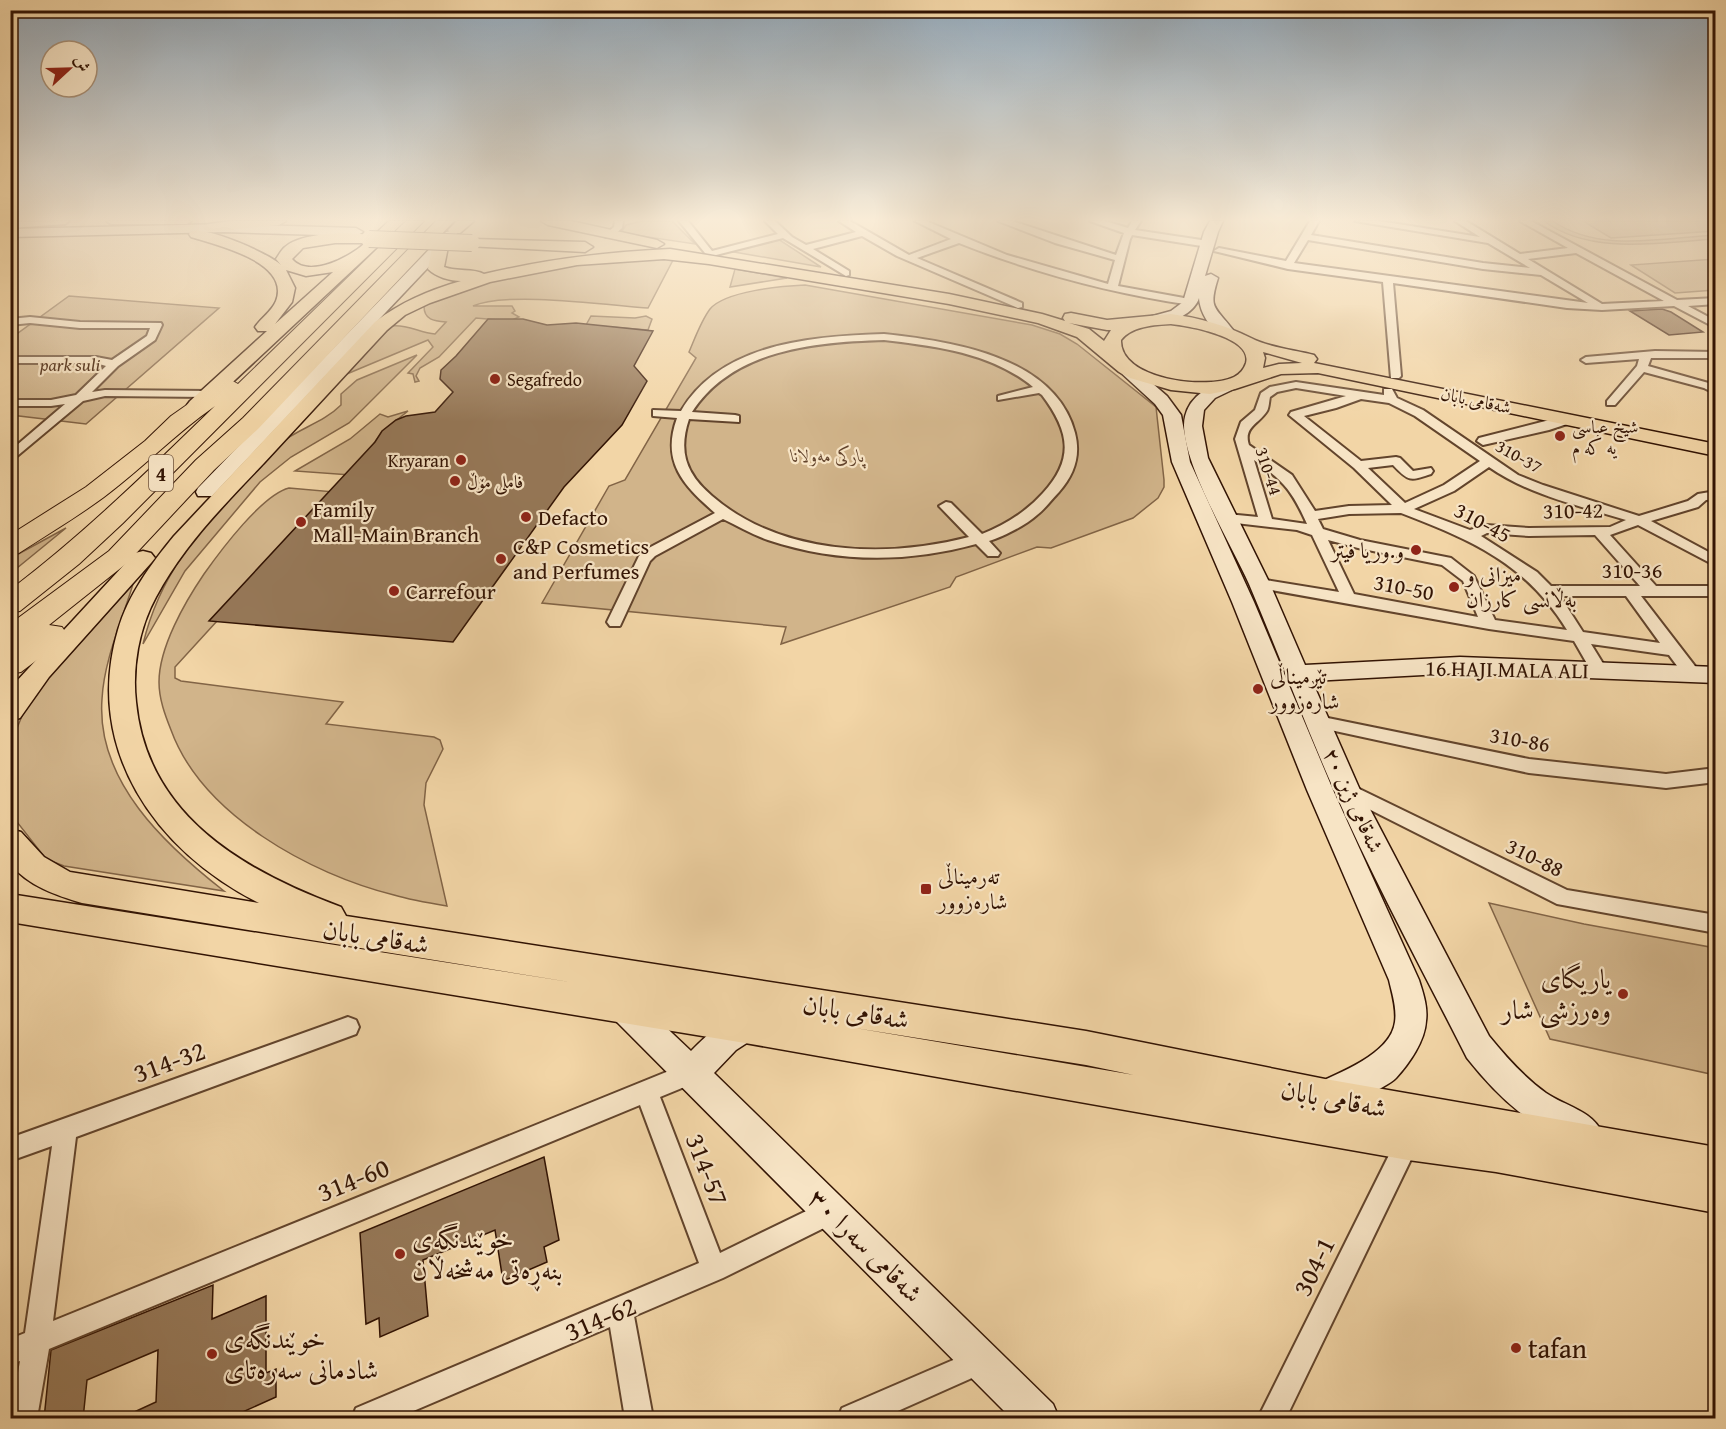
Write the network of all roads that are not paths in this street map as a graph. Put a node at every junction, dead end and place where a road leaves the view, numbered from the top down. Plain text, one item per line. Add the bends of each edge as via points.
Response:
1 (287, 288) edge
2 (318, 288) edge
3 (349, 288) edge
4 (387, 288) edge
5 (401, 288) edge
6 (457, 288) edge
7 (884, 288) edge
8 (925, 288) edge
9 (978, 288) edge
10 (1108, 288) edge
11 (1197, 288) edge
12 (1207, 288) edge
13 (1388, 288) edge
14 (1433, 288) edge
15 (1570, 288) edge
16 (1650, 288) edge
17 (1112, 289) joint
18 (398, 291) junction
19 (1716, 301) edge
20 (1191, 302) junction
21 (1678, 303) junction
22 (1018, 305) junction
23 (1602, 307) junction
24 (1145, 321) junction
25 (10, 322) edge
26 (1716, 325) edge
27 (1225, 330) junction
28 (303, 333) junction
29 (329, 342) junction
30 (1245, 342) junction
31 (354, 346) junction
32 (1694, 355) junction
33 (1716, 355) edge
34 (10, 360) edge
35 (1586, 360) dead end
36 (1644, 361) junction
37 (114, 364) junction
38 (1125, 368) junction
39 (1716, 368) edge
40 (229, 376) junction
41 (1716, 377) edge
42 (1389, 378) junction
43 (1694, 382) junction
44 (1235, 383) junction
45 (1041, 389) junction
46 (1716, 391) edge
47 (209, 393) junction
48 (1360, 395) junction
49 (1002, 398) dead end
50 (78, 399) junction
51 (1392, 400) junction
52 (10, 403) edge
53 (1611, 403) dead end
54 (657, 413) dead end
55 (684, 415) junction
56 (735, 419) dead end
57 (1569, 419) junction
58 (179, 421) junction
59 (251, 423) junction
60 (1716, 438) edge
61 (1482, 441) dead end
62 (1241, 445) junction
63 (153, 446) junction
64 (1716, 450) edge
65 (13, 453) edge
66 (1489, 461) junction
67 (1358, 465) junction
68 (1427, 471) dead end
69 (205, 492) junction
70 (1716, 495) edge
71 (946, 506) dead end
72 (1403, 509) junction
73 (722, 514) junction
74 (1310, 516) junction
75 (1227, 518) junction
76 (1639, 520) junction
77 (1266, 521) junction
78 (1316, 530) junction
79 (1599, 531) junction
80 (1470, 535) junction
81 (978, 539) junction
82 (10, 547) edge
83 (1716, 547) edge
84 (1695, 549) junction
85 (993, 553) dead end
86 (143, 558) junction
87 (1716, 562) edge
88 (10, 582) edge
89 (1258, 584) junction
90 (1651, 590) junction
91 (1549, 591) junction
92 (1630, 591) junction
93 (1716, 591) edge
94 (1349, 598) junction
95 (10, 604) edge
96 (615, 622) dead end
97 (1489, 624) junction
98 (1578, 635) junction
99 (10, 639) edge
100 (1674, 650) junction
101 (10, 664) edge
102 (1599, 670) junction
103 (1298, 674) junction
104 (1692, 674) junction
105 (1716, 675) edge
106 (10, 711) edge
107 (1318, 722) junction
108 (1716, 775) edge
109 (1347, 790) junction
110 (10, 841) edge
111 (1363, 888) junction
112 (1395, 888) junction
113 (10, 908) edge
114 (1716, 924) edge
115 (409, 941) junction
116 (466, 965) junction
117 (624, 1008) junction
118 (745, 1026) junction
119 (348, 1028) dead end
120 (692, 1073) junction
121 (646, 1091) junction
122 (1324, 1097) junction
123 (66, 1128) junction
124 (1408, 1141) junction
125 (10, 1150) edge
126 (1638, 1153) junction
127 (1716, 1166) edge
128 (1716, 1193) edge
129 (831, 1211) junction
130 (714, 1269) junction
131 (620, 1310) junction
132 (37, 1342) junction
133 (10, 1352) edge
134 (982, 1361) junction
135 (856, 1418) edge
136 (23, 1419) edge
137 (366, 1419) edge
138 (639, 1419) edge
139 (1039, 1419) edge
140 (1272, 1419) edge

1 - 40 main road via 285,301
2 - 40 main road
3 - 28 highway, 4
4 - 29 highway, 4
5 - 18 main road
6 - 31 main road via 397,313
7 - 38 main road, شەقامی بابان via 1062,324 1083,333
8 - 22 main road, شەقامی بابان
9 - 22 street
10 - 17 street
11 - 20 main road
12 - 27 main road via 1207,311
13 - 42 street
14 - 23 street
15 - 23 street
16 - 21 street
17 - 20 street
18 - 29 highway
18 - 31 main road
19 - 21 street
20 - 24 main road via 1176,314
21 - 23 street
21 - 26 street
22 - 24 main road, شەقامی بابان via 1107,325
24 - 27 main road, شەقامی بابان via 1190,321
24 - 38 main road via 1117,334 1112,342 1113,351
25 - 37 street via 157,325 151,338
27 - 30 main road, شەقامی بابان
28 - 58 highway
28 - 95 highway, 4 via 114,518
29 - 59 highway, 4
30 - 42 main road, شەقامی بابان
30 - 44 main road via 1253,351 1255,368
31 - 69 main road
31 - 115 main road via 158,572 130,634 120,698 127,742 142,777 171,818 214,860 284,900
32 - 33 street
32 - 36 street
32 - 39 street
34 - 37 street via 96,360
35 - 36 street
36 - 43 street via 1653,372
36 - 53 street
37 - 50 street
38 - 44 main road, شەقامی بابان via 1169,385 1203,388
38 - 111 main road, شەقامی ژین ٢٠ via 1161,400 1172,416 1181,462
40 - 47 main road
41 - 43 street
42 - 44 main road, شەقامی بابان via 1298,367 1269,371
42 - 51 street
42 - 57 main road, شەقامی بابان
42 - 60 main road, شەقامی بابان
43 - 46 street
44 - 75 main road, شەقامی ژین ٢٠ via 1200,401 1193,426 1198,458
45 - 49 street
45 - 55 street via 1013,369 953,346 919,340 849,338 792,347 751,360 708,386
45 - 81 street via 1068,424 1072,446 1068,469 1056,491 1034,512
47 - 50 street via 105,393
47 - 58 main road
48 - 51 street, 310-44
48 - 62 street, 310-44 via 1304,386 1274,389 1265,395 1259,415 1242,430
48 - 67 street via 1295,415
50 - 52 street
50 - 65 street
51 - 66 street, 310-37 via 1419,413
54 - 55 street
55 - 56 street
55 - 73 street via 677,438 678,459 702,499
57 - 61 street
57 - 64 main road, شەقامی بابان
58 - 63 highway
59 - 69 highway
59 - 99 highway, 4 via 205,465 118,557
62 - 74 street via 1287,478
62 - 77 street, 310-44
63 - 82 highway via 95,492
63 - 88 highway via 99,510
66 - 72 street via 1449,488
66 - 76 street, 310-37 via 1526,484
67 - 68 street via 1396,461 1411,476
67 - 72 street
69 - 86 highway
70 - 76 street, 310-42 via 1702,496 1693,504
71 - 81 street
72 - 74 street via 1349,510
72 - 80 street, 310-45
73 - 81 street via 766,536 837,553 924,552
73 - 96 street via 644,559
74 - 78 street
75 - 77 street
75 - 89 main road, شەقامی ژین ٢٠
76 - 79 street, 310-42 via 1612,531
76 - 84 street, 310-37
77 - 78 street
78 - 94 street
78 - 97 street via 1342,540 1450,564 1471,583
79 - 80 street, 310-42 via 1486,529
79 - 90 street
80 - 91 street, 310-45 via 1520,566
81 - 85 street
83 - 84 street
84 - 87 street, 310-37
86 - 101 highway via 96,600
86 - 106 main road via 55,652
89 - 94 street, 310-50
89 - 103 main road, شەقامی ژین ٢٠
90 - 92 street, 310-36
90 - 93 street, 310-36
91 - 92 street, 310-36
91 - 98 street, 310-45
92 - 100 street
94 - 97 street, 310-50
97 - 98 street, 310-50
98 - 100 street, 310-50
98 - 102 street, 310-45
100 - 104 street
102 - 103 main road, 16 HAJI MALA ALI via 1460,665
102 - 104 main road, 16 HAJI MALA ALI
103 - 107 main road, شەقامی ژین ٢٠
104 - 105 main road, 16 HAJI MALA ALI
107 - 108 street, 310-86 via 1529,766 1666,781
107 - 109 main road, شەقامی ژین ٢٠
109 - 112 main road, شەقامی ژین ٢٠
109 - 114 street, 310-88 via 1564,898
110 - 115 main road, شەقامی بابان via 22,859 62,884
111 - 112 main road
111 - 122 main road, شەقامی ژین ٢٠ via 1404,980 1411,1022 1405,1040 1383,1068
112 - 126 main road, شەقامی ژین ٢٠ via 1478,1047 1502,1077 1553,1117
113 - 116 main road
115 - 116 main road, شەقامی بابان
116 - 117 main road
116 - 122 main road, شەقامی بابان via 1086,1048
117 - 118 main road
117 - 120 main road, شەقامی سەرا ٣٠
118 - 120 main road via 707,1054
118 - 124 main road
119 - 123 street, 314-32
120 - 121 street, 314-60
120 - 129 main road, شەقامی سەرا ٣٠
121 - 130 street, 314-57
121 - 132 street, 314-60
122 - 126 main road, شەقامی بابان
123 - 125 street, 314-32
123 - 132 street
124 - 128 main road
124 - 140 street, 304-1
126 - 127 main road, شەقامی بابان
129 - 130 street, 314-62
129 - 134 main road, شەقامی سەرا ٣٠
130 - 131 street, 314-62
131 - 137 street, 314-62
131 - 138 street
132 - 133 street, 314-60
132 - 136 street
134 - 135 street
134 - 139 main road, شەقامی سەرا ٣٠

